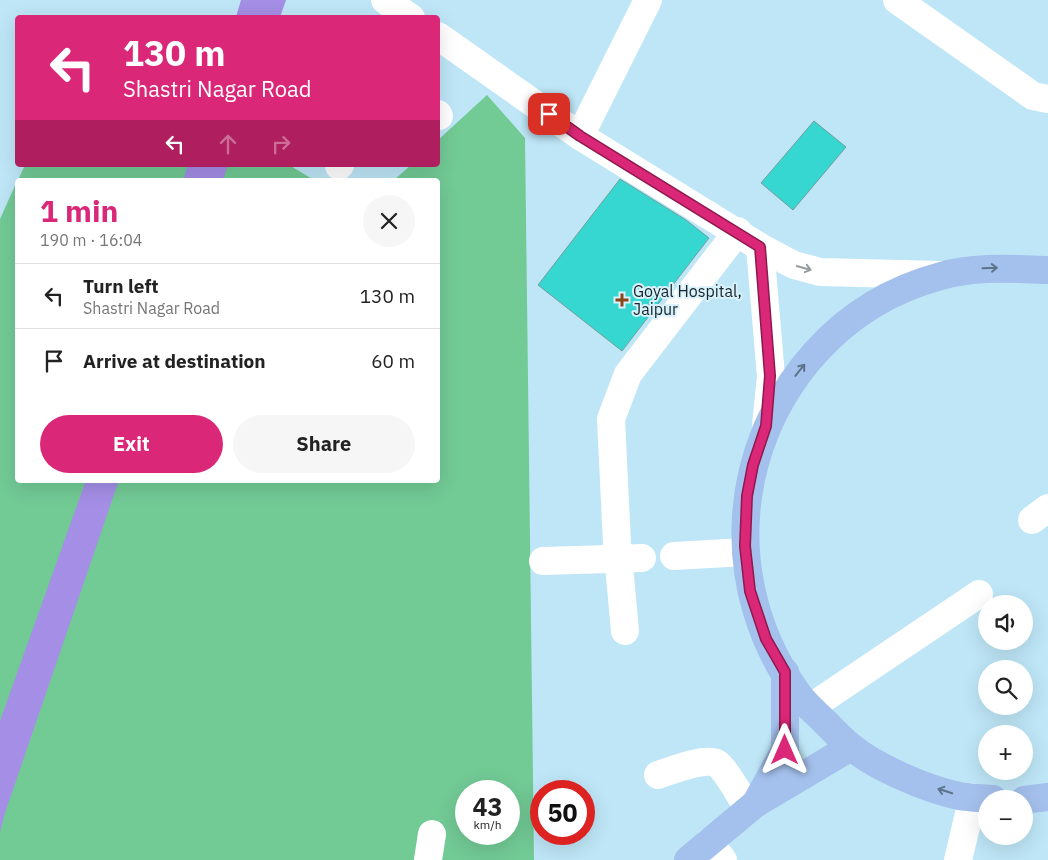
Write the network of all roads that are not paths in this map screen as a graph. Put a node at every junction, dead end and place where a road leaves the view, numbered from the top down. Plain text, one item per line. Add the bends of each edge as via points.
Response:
1 (385, 0) edge
2 (648, 0) edge
3 (897, 0) edge
4 (407, 15) edge
5 (440, 37) edge
6 (1048, 98) edge
7 (580, 136) junction
8 (738, 231) junction
9 (760, 247) junction
10 (1048, 270) edge
11 (942, 275) junction
12 (766, 426) junction
13 (745, 552) junction
14 (674, 556) dead end
15 (630, 558) junction
16 (543, 561) dead end
17 (979, 594) dead end
18 (625, 631) dead end
19 (785, 672) junction
20 (811, 707) junction
21 (851, 747) junction
22 (658, 776) dead end
23 (1048, 796) edge
24 (978, 798) edge
25 (1033, 798) edge
26 (752, 807) junction
27 (978, 810) edge
28 (716, 851) edge
29 (688, 860) edge
30 (958, 860) edge

1 - 4 street
2 - 7 street
3 - 6 street via 1033,96
5 - 7 street
7 - 8 street
8 - 9 street
8 - 15 street via 628,374 611,419
9 -> 11 street via 794,264 820,272
9 - 12 street via 770,376
11 -> 10 main road via 987,268
12 -> 11 main road via 780,398 800,370 829,338 882,298
12 - 13 main road via 747,496
13 - 14 street
13 - 19 main road via 750,591 766,639
15 - 16 street
15 - 18 street
17 - 20 street
19 - 20 main road via 798,695
19 - 26 main road via 785,750
20 - 21 main road
24 -> 21 main road via 959,796 903,778
21 - 26 main road
22 - 26 street via 708,761 717,764
23 - 25 main road
26 - 28 main road
27 - 30 street
28 - 29 main road

